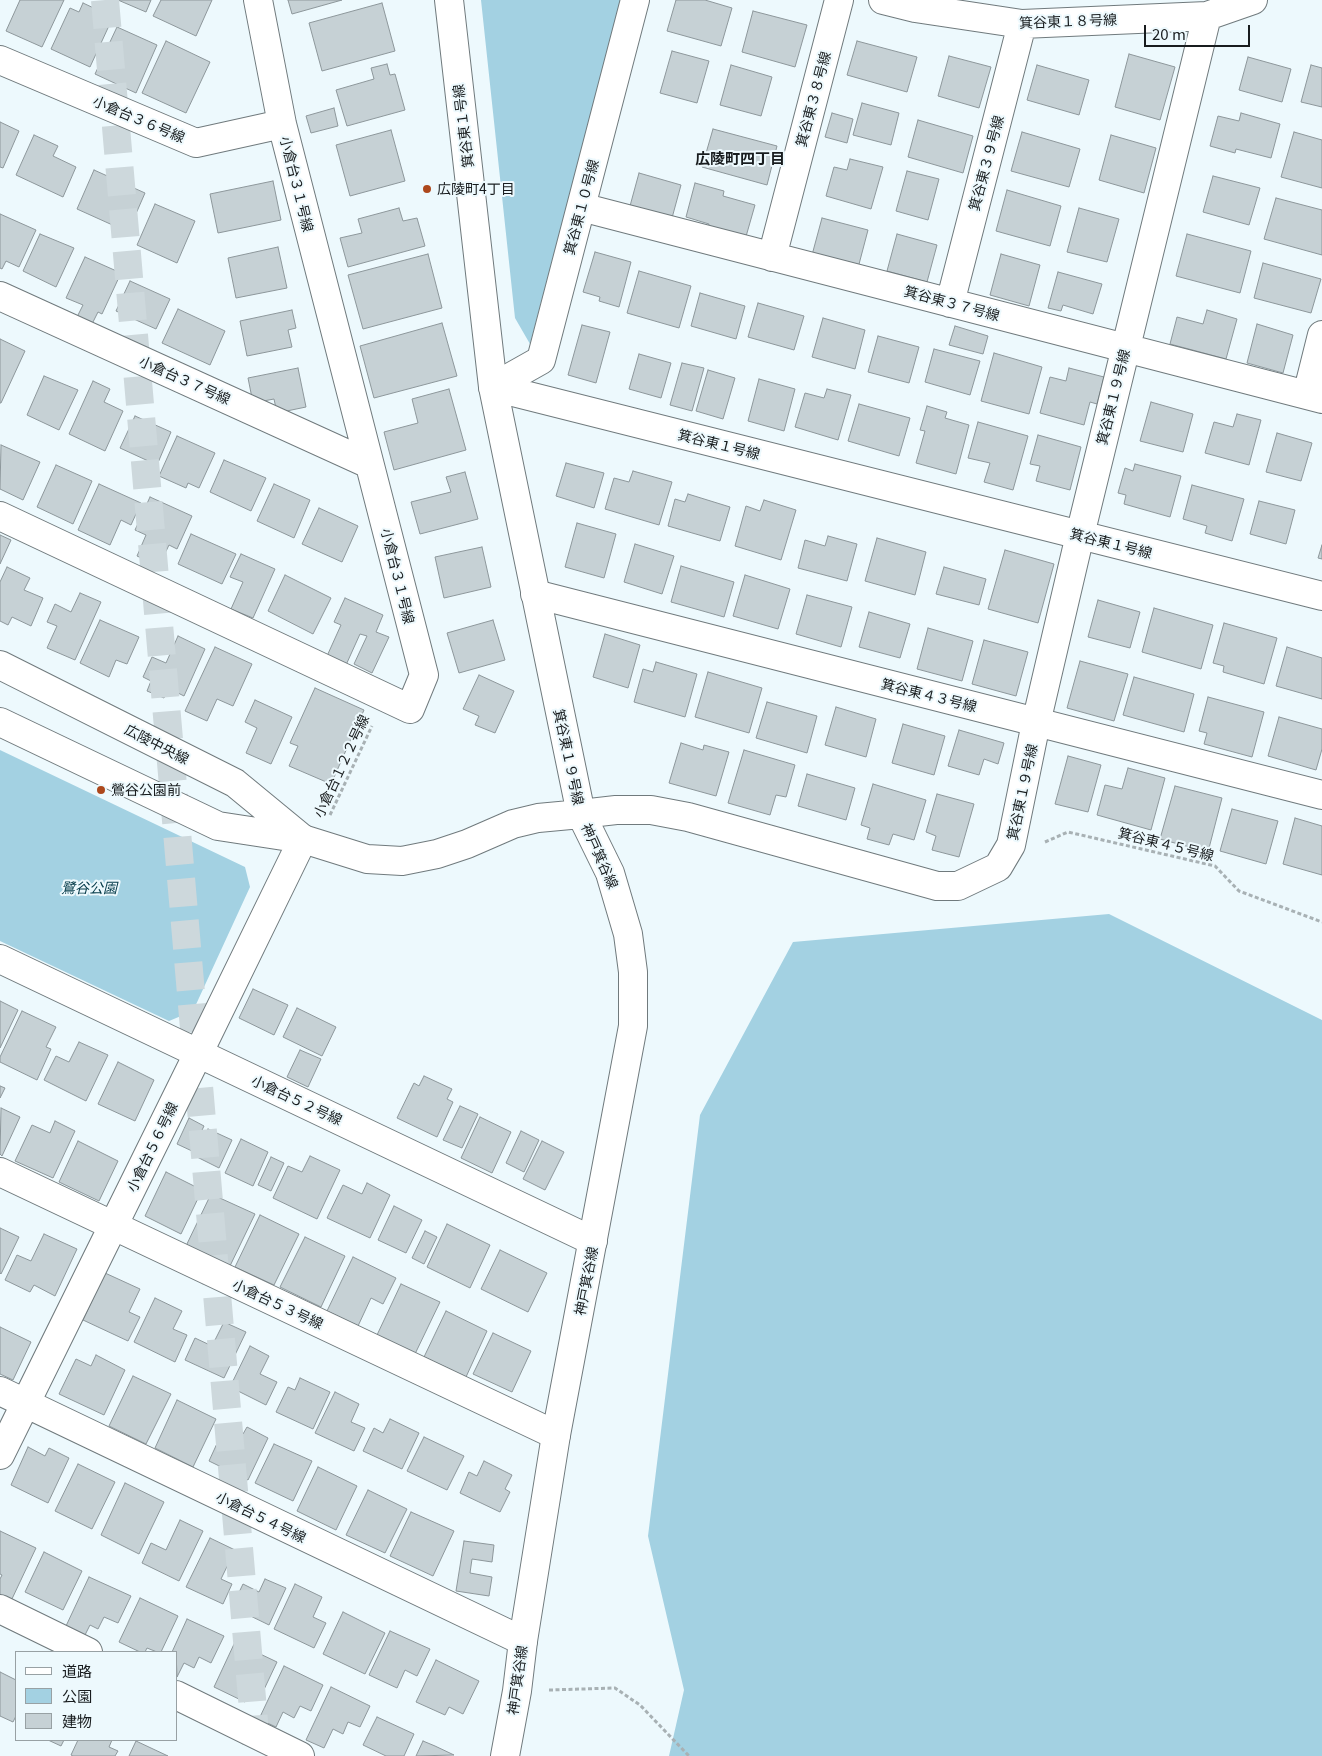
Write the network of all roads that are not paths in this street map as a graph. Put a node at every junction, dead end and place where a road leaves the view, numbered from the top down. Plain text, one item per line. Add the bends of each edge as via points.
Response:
1 (258, 0) edge
2 (448, 0) edge
3 (635, 0) edge
4 (839, 0) edge
5 (883, 0) edge
6 (1253, 0) edge
7 (1207, 16) junction
8 (1022, 24) junction
9 (0, 60) edge
10 (282, 124) junction
11 (581, 207) junction
12 (772, 257) junction
13 (0, 296) edge
14 (950, 302) junction
15 (1322, 335) edge
16 (1126, 348) junction
17 (493, 387) junction
18 (1314, 397) edge
19 (369, 464) junction
20 (0, 516) edge
21 (1080, 535) junction
22 (535, 594) junction
23 (1322, 596) edge
24 (0, 665) edge
25 (0, 722) edge
26 (1036, 723) junction
27 (1322, 795) edge
28 (581, 814) junction
29 (310, 841) junction
30 (0, 959) edge
31 (198, 1054) junction
32 (0, 1172) edge
33 (113, 1227) junction
34 (594, 1241) junction
35 (0, 1391) edge
36 (25, 1404) junction
37 (556, 1435) junction
38 (0, 1455) edge
39 (0, 1609) edge
40 (523, 1642) junction
41 (86, 1651) edge
42 (178, 1696) edge
43 (300, 1756) edge
44 (505, 1756) edge

1 - 10 street, 小倉台３１号線
2 - 17 street, 箕谷東１号線
3 - 11 street, 箕谷東１０号線
4 - 12 street, 箕谷東３８号線
5 - 8 street, 箕谷東１８号線
6 - 7 street, 箕谷東１８号線
7 - 8 street, 箕谷東１８号線
7 - 16 street, 箕谷東１９号線
8 - 14 street, 箕谷東３９号線
9 - 10 street, 小倉台３６号線 via 196,143
10 - 19 street, 小倉台３１号線
11 - 12 street, 箕谷東３７号線
11 - 17 street, 箕谷東１０号線 via 541,360
12 - 14 street, 箕谷東３７号線
13 - 19 street, 小倉台３７号線
14 - 16 street, 箕谷東３７号線
15 - 18 street
16 - 18 street, 箕谷東３７号線
16 - 21 street, 箕谷東１９号線
17 - 21 street, 箕谷東１号線
17 - 22 street, 箕谷東１９号線
19 - 20 street, 小倉台３１号線 via 424,675 410,709
21 - 23 street, 箕谷東１号線
21 - 26 street, 箕谷東１９号線
22 - 26 street, 箕谷東４３号線
22 - 28 street, 箕谷東１９号線
24 - 29 street, 広陵中央線 via 235,783
25 - 29 street, 広陵中央線 via 218,826
26 - 27 street, 箕谷東４３号線
26 - 28 street, 箕谷東１９号線 via 1011,845 998,867 958,886 937,886 688,816 651,810
28 - 29 street, 広陵中央線 via 512,824 467,844 402,861 367,859
28 - 34 street, 神戸箕谷線 via 610,873 628,934 634,972 633,1026
29 - 31 street, 小倉台５６号線
30 - 31 street, 小倉台５２号線
31 - 33 street, 小倉台５６号線
31 - 34 street, 小倉台５２号線
32 - 33 street, 小倉台５３号線
33 - 36 street, 小倉台５６号線
33 - 37 street, 小倉台５３号線
34 - 37 street, 神戸箕谷線
35 - 36 street, 小倉台５４号線
36 - 38 street, 小倉台５６号線
36 - 40 street, 小倉台５４号線
37 - 40 street, 神戸箕谷線
39 - 41 street
40 - 44 street, 神戸箕谷線
42 - 43 street

